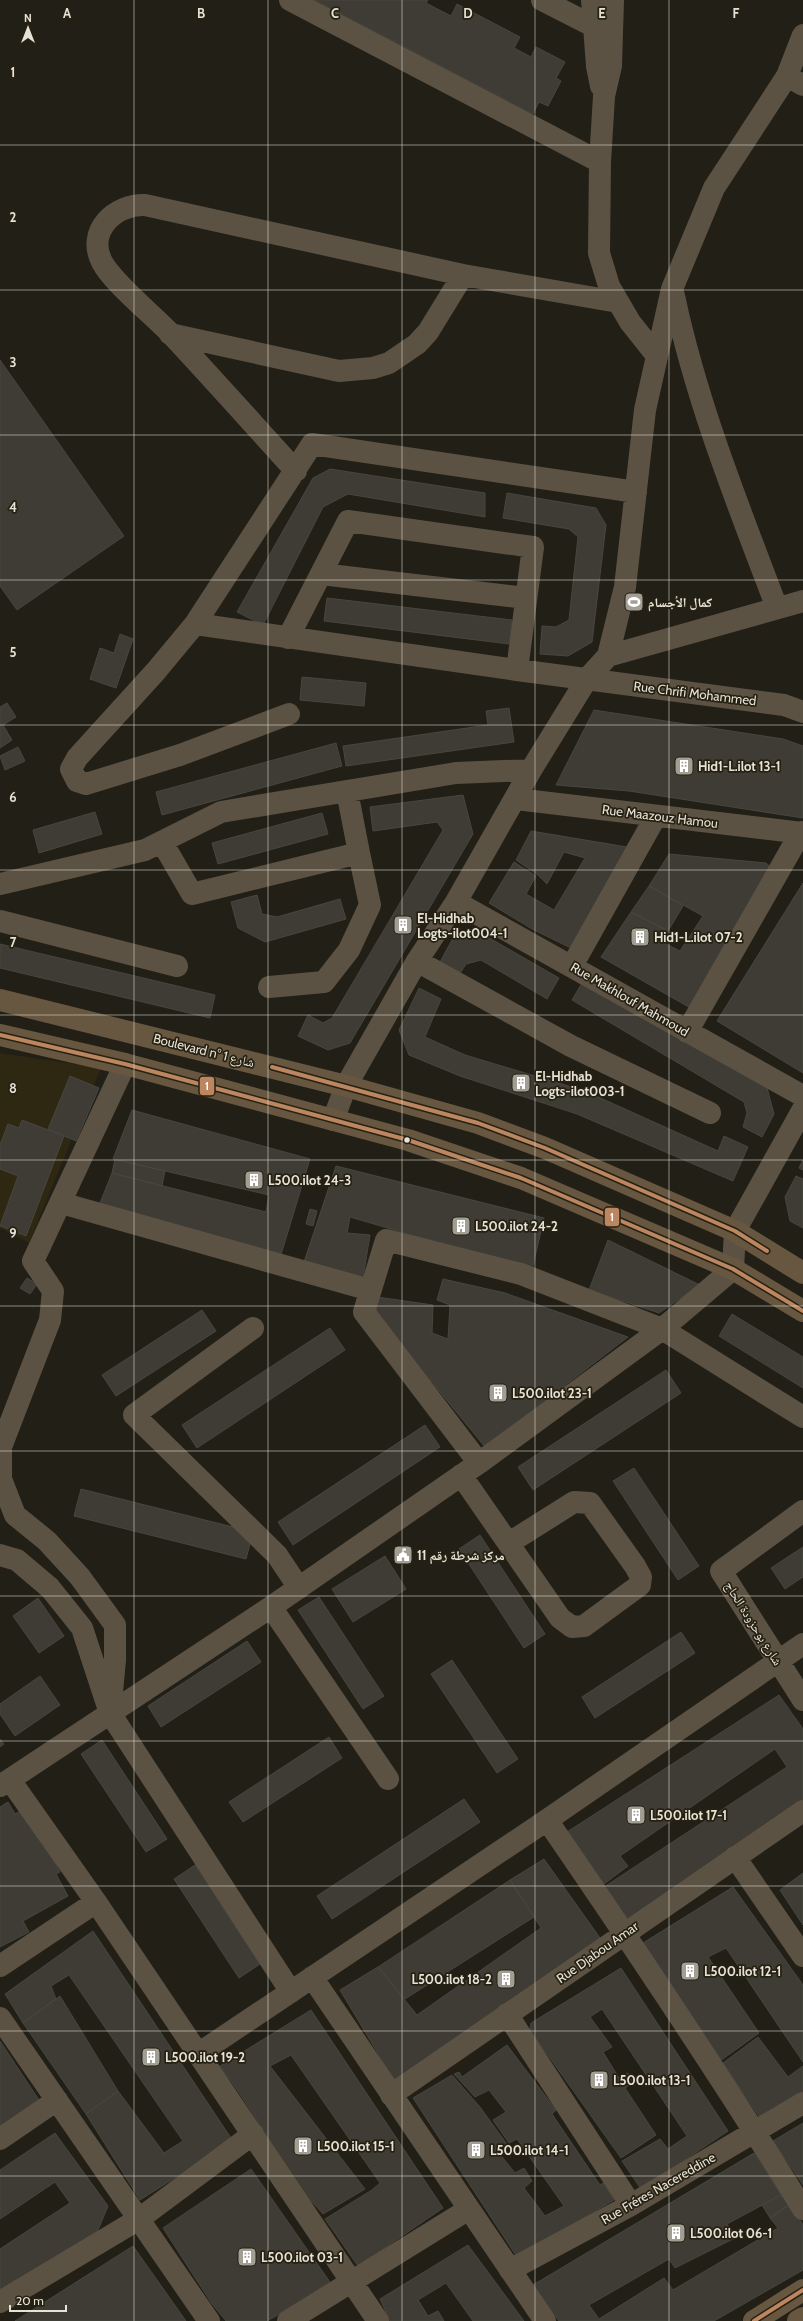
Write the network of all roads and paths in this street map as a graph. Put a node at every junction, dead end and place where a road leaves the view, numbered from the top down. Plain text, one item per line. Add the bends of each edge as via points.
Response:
1 (290, 0) edge
2 (542, 0) edge
3 (592, 0) edge
4 (613, 0) edge
5 (593, 26) junction
6 (803, 35) edge
7 (795, 80) edge
8 (604, 96) junction
9 (600, 162) junction
10 (463, 275) junction
11 (672, 289) junction
12 (618, 302) junction
13 (170, 334) junction
14 (657, 356) junction
15 (296, 471) junction
16 (636, 492) junction
17 (321, 574) junction
18 (526, 598) junction
19 (803, 601) edge
20 (777, 608) junction
21 (195, 624) junction
22 (288, 638) junction
23 (608, 656) junction
24 (517, 670) junction
25 (587, 679) junction
26 (803, 712) edge
27 (289, 714) dead end
28 (531, 770) junction
29 (347, 791) junction
30 (516, 799) junction
31 (656, 816) junction
32 (802, 832) edge
33 (162, 842) junction
34 (359, 853) junction
35 (0, 884) edge
36 (456, 902) junction
37 (0, 921) edge
38 (417, 961) junction
39 (177, 966) dead end
40 (572, 966) junction
41 (269, 987) dead end
42 (0, 1000) edge
43 (687, 1032) junction
44 (0, 1035) edge
45 (126, 1064) junction
46 (346, 1086) junction
47 (803, 1096) edge
48 (803, 1109) edge
49 (710, 1113) dead end
50 (333, 1120) junction
51 (61, 1203) junction
52 (735, 1232) junction
53 (732, 1269) junction
54 (803, 1273) edge
55 (370, 1290) junction
56 (803, 1311) edge
57 (253, 1328) dead end
58 (662, 1329) junction
59 (803, 1417) edge
60 (479, 1463) junction
61 (461, 1475) junction
62 (803, 1511) edge
63 (509, 1543) junction
64 (0, 1555) edge
65 (299, 1588) junction
66 (271, 1607) junction
67 (803, 1644) edge
68 (778, 1661) junction
69 (803, 1700) edge
70 (110, 1713) junction
71 (388, 1779) dead end
72 (5, 1783) edge
73 (803, 1811) edge
74 (547, 1820) junction
75 (735, 1857) junction
76 (96, 1902) junction
77 (624, 1932) junction
78 (803, 1956) edge
79 (0, 1966) edge
80 (312, 1977) junction
81 (291, 1992) junction
82 (507, 2014) junction
83 (0, 2018) edge
84 (198, 2054) junction
85 (391, 2095) junction
86 (57, 2100) junction
87 (803, 2102) edge
88 (755, 2131) junction
89 (252, 2134) junction
90 (0, 2139) edge
91 (631, 2205) junction
92 (469, 2209) junction
93 (803, 2209) edge
94 (139, 2218) junction
95 (510, 2270) junction
96 (351, 2281) junction
97 (803, 2290) edge
98 (0, 2302) edge
99 (803, 2318) edge
100 (209, 2321) edge
101 (288, 2321) edge
102 (378, 2321) edge
103 (545, 2321) edge
104 (754, 2321) edge
105 (798, 2321) edge

1 - 9 street
2 - 5 street
3 - 5 street
4 - 8 street via 611,66
5 - 8 street via 597,66
6 - 7 street
7 - 11 street via 714,188
8 - 9 street
9 - 12 street via 600,253 603,271
10 - 12 street
10 - 13 street via 428,332 417,344 394,360 373,368 339,371
10 - 13 street via 145,205 123,207 114,213 100,230 98,246 101,262
11 - 14 street
11 - 20 street via 684,345 708,427
12 - 14 street
13 - 15 street
14 - 16 street via 645,410
15 - 16 street via 312,444
15 - 21 street
16 - 23 street via 625,587
17 - 18 street
17 - 18 street via 348,521 533,547
17 - 22 street
18 - 24 street
19 - 20 street
20 - 23 street
21 - 22 street, Rue Chrifi Mohammed
21 - 27 street via 146,683 77,758 72,769 77,781 86,784 180,755
22 - 24 street, Rue Chrifi Mohammed
23 - 25 street
24 - 25 street, Rue Chrifi Mohammed
25 - 26 street, Rue Chrifi Mohammed via 784,705
25 - 28 street
28 - 29 street via 456,773
28 - 30 street
29 - 33 street via 221,812
29 - 34 street
30 - 31 street, Rue Maazouz Hamou
30 - 36 street
31 - 32 street, Rue Maazouz Hamou
31 - 40 street
32 - 43 street
33 - 34 street via 192,894
33 - 35 street via 145,850
34 - 41 street via 370,905 349,950 324,982
36 - 38 street
36 - 40 street, Rue Makhlouf Mahmoud
37 - 39 street
38 - 46 street
38 - 49 street via 571,1046
40 - 43 street, Rue Makhlouf Mahmoud
42 - 46 main road, Boulevard n° شارع 1
43 - 47 street, Rue Makhlouf Mahmoud
44 - 45 main road
45 - 50 main road
45 - 51 street
46 - 50 street
46 - 52 main road, Boulevard n° شارع 1 via 478,1123 545,1148
48 - 52 street
50 - 53 main road via 426,1145 521,1178
51 - 55 street
51 - 70 street via 33,1261 52,1291 50,1320 1,1447 1,1480 15,1515 47,1542 80,1577 115,1625
52 - 53 street
52 - 54 main road, Boulevard n° شارع 1
53 - 56 main road
53 - 58 street
55 - 58 street via 386,1240 521,1274
55 - 60 street via 364,1312
57 - 65 street via 134,1415 277,1555
58 - 59 street
58 - 60 street
60 - 61 street
61 - 63 street
61 - 65 street
62 - 68 street, شارع بوحزودة الحاج via 721,1571
63 - 63 street via 574,1502 590,1502 635,1566 641,1577 640,1585 584,1626 572,1626 560,1618
64 - 70 street via 17,1560 50,1588 82,1628
65 - 66 street
66 - 70 street
66 - 71 street
67 - 68 street
68 - 69 street, شارع بوحزودة الحاج
68 - 74 street
70 - 72 street
70 - 81 street
72 - 76 street
73 - 75 street, Rue Djabou Amar
74 - 77 street
74 - 80 street
75 - 77 street, Rue Djabou Amar
75 - 78 street
76 - 79 street
76 - 84 street
77 - 82 street, Rue Djabou Amar
77 - 88 street
80 - 81 street
80 - 85 street
81 - 84 street
82 - 85 street, Rue Djabou Amar
82 - 91 street
83 - 86 street
84 - 89 street
85 - 92 street
86 - 90 street
86 - 94 street
87 - 88 street, Rue Fréres Nacereddine
88 - 91 street, Rue Fréres Nacereddine
88 - 93 street
89 - 94 street
89 - 96 street
91 - 95 street, Rue Fréres Nacereddine
92 - 95 street
92 - 96 street
94 - 98 street
94 - 100 street
95 - 103 street
96 - 101 street
96 - 102 street
97 - 104 main road
99 - 105 main road

